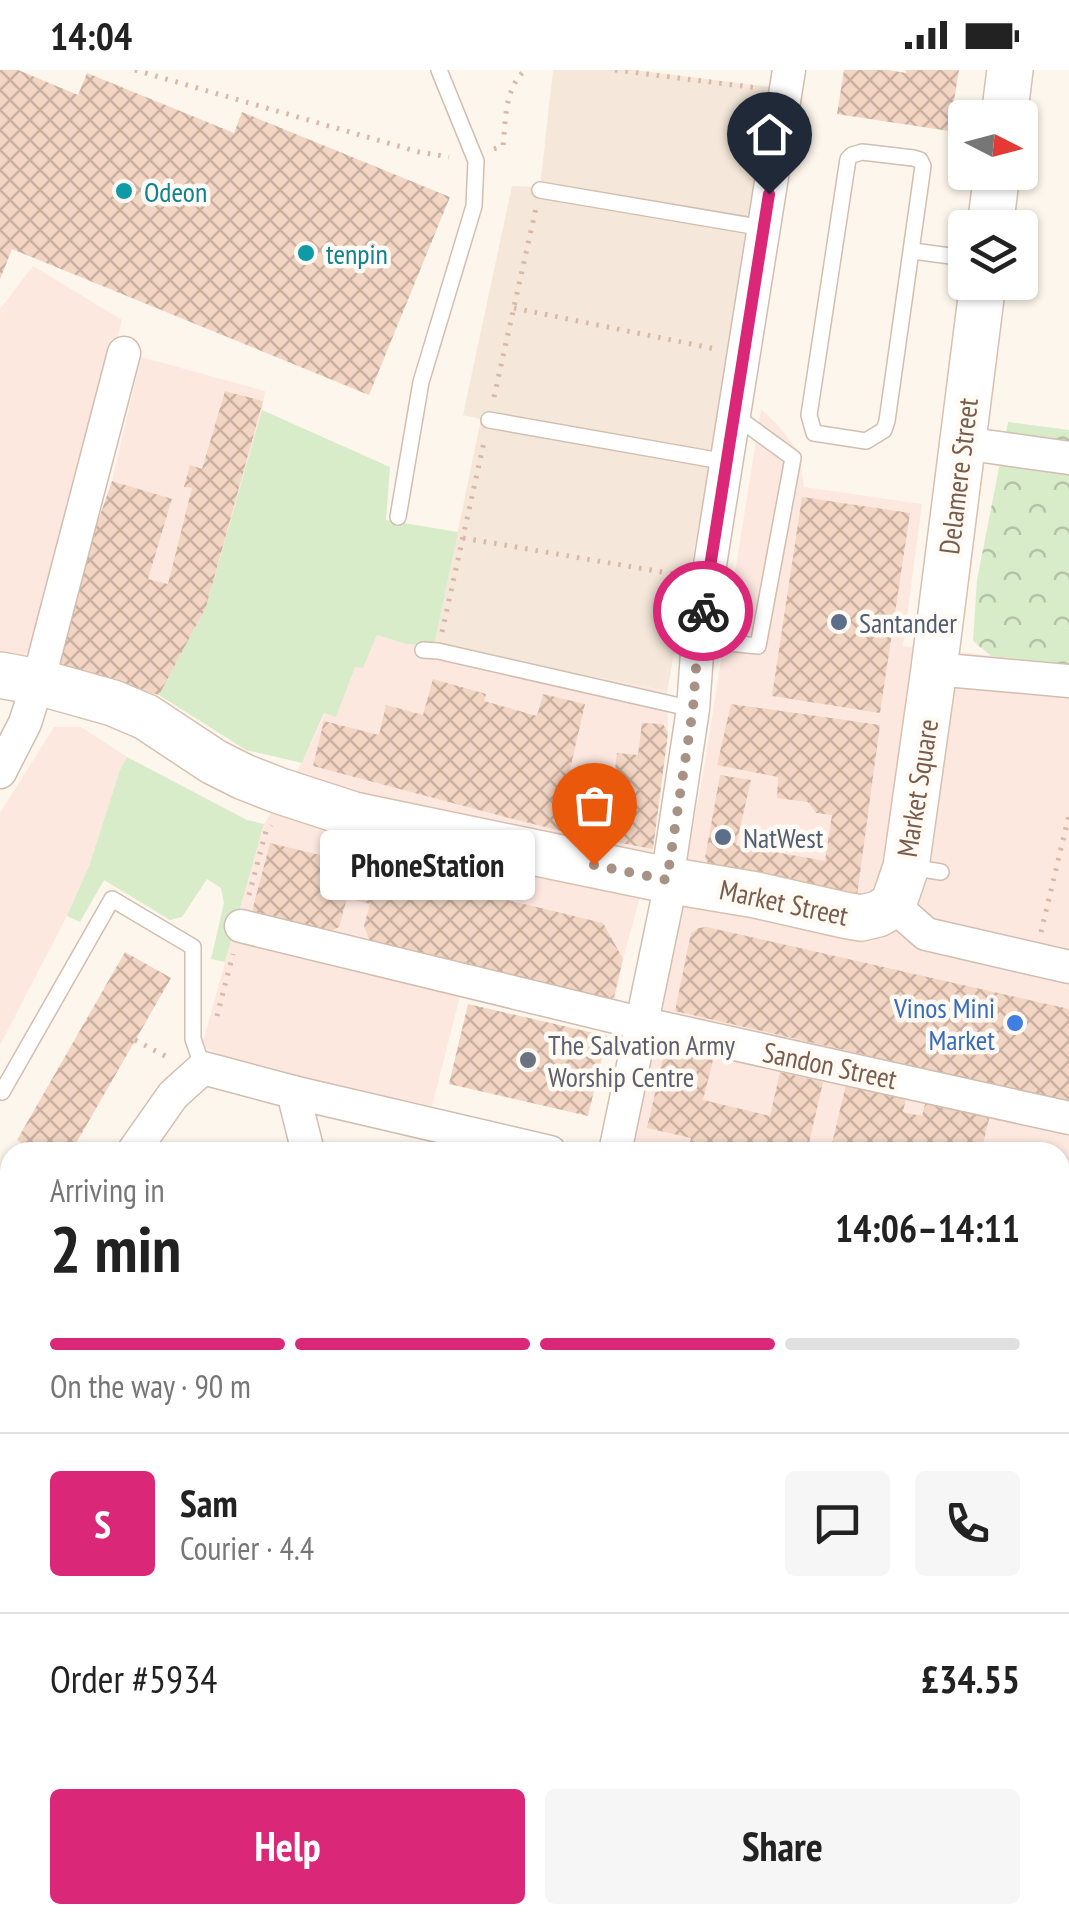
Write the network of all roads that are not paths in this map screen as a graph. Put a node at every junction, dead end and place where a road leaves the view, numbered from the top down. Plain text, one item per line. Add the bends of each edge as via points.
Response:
1 (440, 70) edge
2 (1010, 70) edge
3 (787, 81) edge
4 (1006, 100) edge
5 (540, 190) dead end
6 (764, 228) junction
7 (913, 251) junction
8 (948, 256) edge
9 (981, 300) edge
10 (124, 353) dead end
11 (734, 415) junction
12 (489, 420) dead end
13 (963, 443) junction
14 (1069, 458) edge
15 (727, 462) junction
16 (398, 517) dead end
17 (698, 640) junction
18 (423, 650) dead end
19 (934, 669) junction
20 (19, 678) edge
21 (1069, 681) edge
22 (693, 709) junction
23 (0, 772) edge
24 (667, 880) junction
25 (913, 881) junction
26 (241, 926) dead end
27 (1069, 967) edge
28 (640, 1023) junction
29 (203, 1068) junction
30 (2, 1092) edge
31 (293, 1092) junction
32 (1069, 1118) edge
33 (141, 1142) edge
34 (306, 1142) edge
35 (507, 1142) edge
36 (617, 1142) edge

1 - 16 lane via 476,161 474,206 420,382
2 - 4 street
3 - 6 street
5 - 6 lane
6 - 11 street
7 - 7 lane via 884,430 866,442 814,433 809,415 852,154 920,160
7 - 8 lane
9 - 13 street, Delamere Street
10 - 20 street
11 - 15 street
11 - 17 lane via 793,458 758,646
12 - 15 lane
13 - 14 street
13 - 19 street, Delamere Street
15 - 17 street
17 - 22 street
18 - 22 lane
19 - 21 street
19 - 25 street, Market Square
20 - 23 street via 26,722
20 - 24 street, Market Street via 113,702 214,762 280,791 354,814
22 - 24 street
24 - 25 street, Market Street via 861,918 878,914
24 - 28 street
25 - 27 street via 926,934
26 - 28 street, Sandon Street
28 - 32 street, Sandon Street
28 - 36 street
29 - 30 lane via 193,1039 194,948 112,900
29 - 31 street
29 - 33 street via 173,1095
31 - 34 street
31 - 35 street

